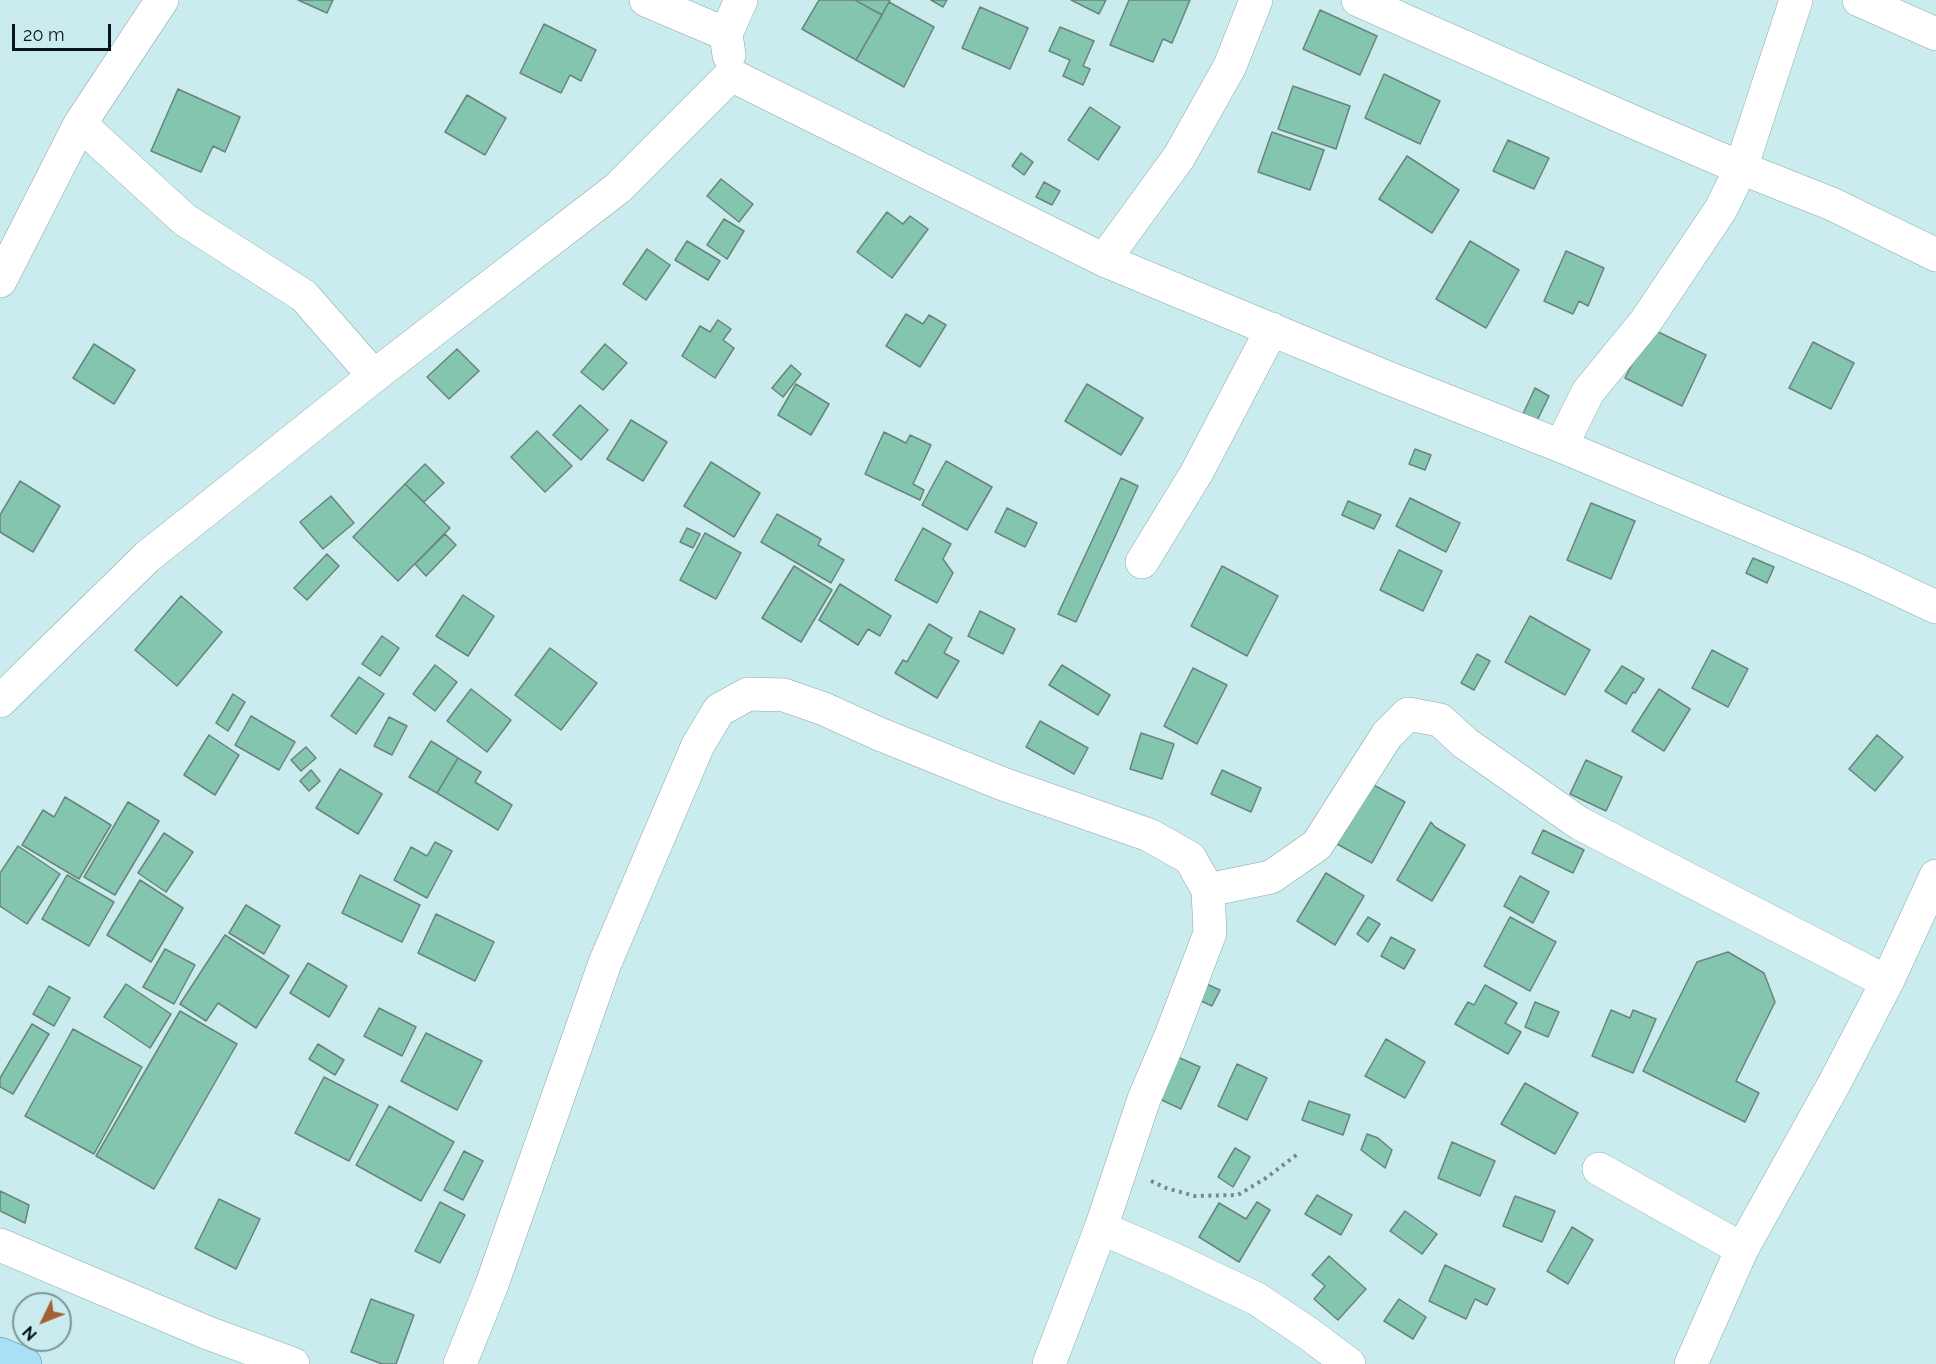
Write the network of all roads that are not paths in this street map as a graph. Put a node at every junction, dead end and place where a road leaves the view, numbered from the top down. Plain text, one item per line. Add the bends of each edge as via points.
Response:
1 (162, 0) edge
2 (646, 0) edge
3 (741, 0) edge
4 (1256, 0) edge
5 (1358, 0) edge
6 (1796, 0) edge
7 (1859, 0) edge
8 (726, 34) junction
9 (1936, 34) edge
10 (731, 75) junction
11 (80, 124) junction
12 (1741, 168) junction
13 (1936, 255) edge
14 (1104, 260) junction
15 (0, 281) edge
16 (1272, 329) junction
17 (374, 376) junction
18 (1561, 446) junction
19 (1142, 562) dead end
20 (1936, 607) edge
21 (0, 701) edge
22 (1936, 876) edge
23 (1208, 890) junction
24 (1887, 982) junction
25 (1599, 1169) dead end
26 (1101, 1228) junction
27 (0, 1245) edge
28 (1742, 1249) junction
29 (0, 1354) edge
30 (25, 1364) edge
31 (293, 1364) edge
32 (460, 1364) edge
33 (1049, 1364) edge
34 (1349, 1364) edge
35 (1691, 1364) edge

1 - 11 street
2 - 8 street
3 - 8 street
4 - 14 street via 1230,66 1179,157
5 - 12 street
6 - 12 street
7 - 9 street
8 - 10 street
10 - 14 street
10 - 17 street via 618,188
11 - 15 street
11 - 17 street via 185,220 304,296
12 - 13 street via 1832,204
12 - 18 street via 1721,209 1646,321 1588,392
14 - 16 street
16 - 18 street
16 - 19 street via 1197,472
17 - 21 street via 147,557
18 - 20 street
22 - 24 street
23 - 24 street via 1271,878 1317,845 1387,735 1408,714 1440,720 1465,743 1579,823
23 - 26 street via 1210,933 1144,1099
23 - 32 street via 1190,858 1149,835 1003,784 824,709 784,695 748,694 719,710 698,745 605,963
24 - 28 street
25 - 28 street
26 - 33 street
26 - 34 street via 1257,1299
27 - 31 street
28 - 35 street
29 - 30 main road

